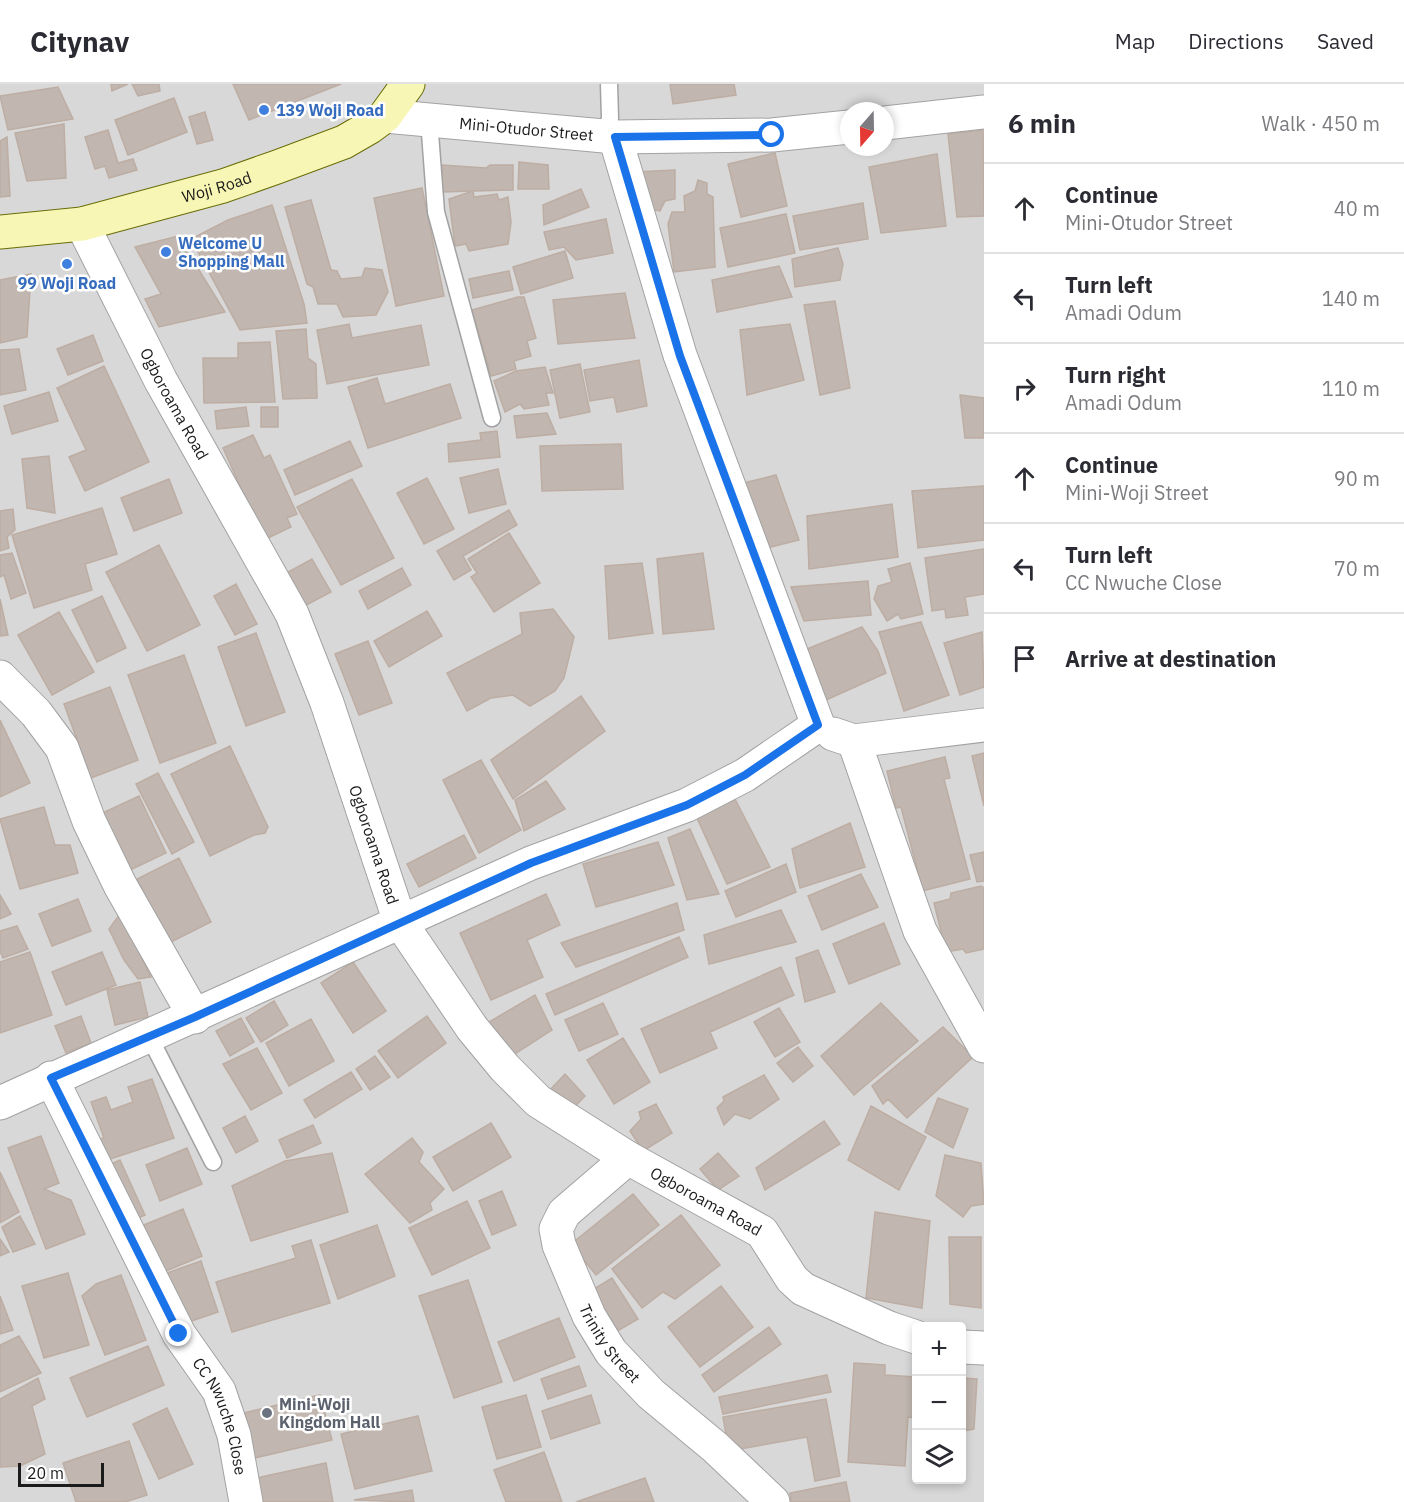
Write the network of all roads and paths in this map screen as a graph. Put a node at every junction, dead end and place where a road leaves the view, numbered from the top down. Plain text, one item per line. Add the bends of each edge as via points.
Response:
1 (408, 84) edge
2 (609, 84) edge
3 (984, 112) edge
4 (384, 116) junction
5 (429, 120) junction
6 (894, 122) edge
7 (840, 127) edge
8 (610, 137) junction
9 (82, 224) junction
10 (0, 232) edge
11 (492, 417) dead end
12 (0, 677) edge
13 (818, 725) junction
14 (984, 725) edge
15 (854, 741) junction
16 (399, 922) junction
17 (195, 1017) junction
18 (149, 1036) junction
19 (984, 1046) edge
20 (51, 1078) junction
21 (0, 1103) edge
22 (628, 1158) junction
23 (213, 1162) dead end
24 (912, 1335) edge
25 (966, 1347) edge
26 (984, 1348) edge
27 (246, 1502) edge
28 (773, 1502) edge

1 - 4 main road, Woji Road
2 - 8 lane
3 - 6 street
4 - 5 street, Mini-Otudor Street
4 - 9 main road, Woji Road via 344,142 255,175
5 - 8 street, Mini-Otudor Street
5 - 11 lane via 436,213
7 - 8 street, Mini-Otudor Street via 772,135
8 - 13 street via 680,356
9 - 10 main road, Woji Road
9 - 16 street, Ogboroama Road via 161,381 292,614 327,703
12 - 17 street via 36,713 62,748 89,821 120,885
13 - 15 street
13 - 16 street via 745,775 687,805 531,863
14 - 15 street
15 - 19 street via 920,931
16 - 17 street
16 - 22 street, Ogboroama Road via 472,1028 505,1068 538,1101
17 - 18 street
18 - 20 street
18 - 23 lane
20 - 21 street
20 - 27 street, CC Nwuche Close via 169,1316 219,1391 234,1435
22 - 24 street, Ogboroama Road via 762,1232 792,1279 803,1289
22 - 28 street, Trinity Street via 558,1221 556,1229 563,1255 610,1352 651,1394
25 - 26 street

